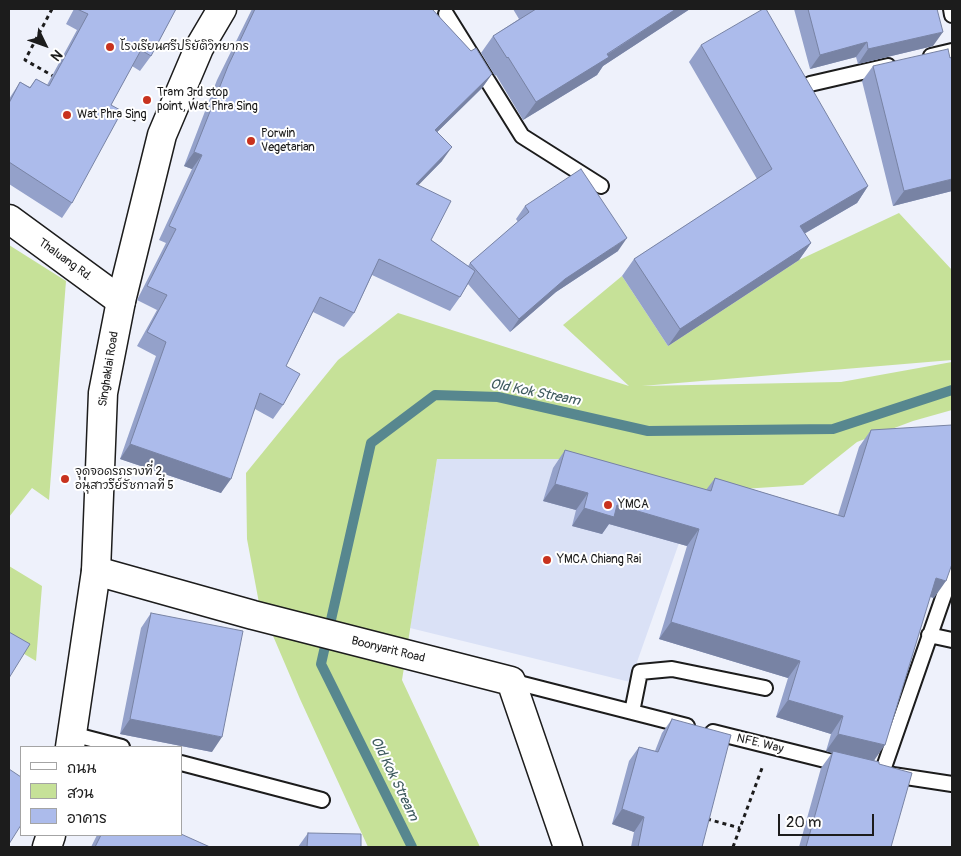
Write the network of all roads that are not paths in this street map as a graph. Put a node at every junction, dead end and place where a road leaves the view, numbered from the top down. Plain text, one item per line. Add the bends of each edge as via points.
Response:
1 (222, 9) edge
2 (951, 9) edge
3 (446, 14) dead end
4 (952, 15) edge
5 (952, 51) edge
6 (810, 84) edge
7 (601, 186) dead end
8 (9, 219) edge
9 (120, 301) junction
10 (96, 571) junction
11 (952, 572) edge
12 (929, 635) junction
13 (952, 640) edge
14 (511, 681) junction
15 (765, 688) dead end
16 (632, 712) junction
17 (71, 741) edge
18 (114, 746) edge
19 (182, 763) edge
20 (872, 771) junction
21 (952, 784) edge
22 (322, 800) dead end
23 (568, 847) edge

1 - 9 main road, Singhaklai Road via 199,48 162,135
2 - 4 lane
3 - 7 lane via 522,136
5 - 6 lane
8 - 9 main road, Thaluang Rd.
9 - 10 main road, Singhaklai Road via 102,393
10 - 14 main road, Boonyarit Road
10 - 17 main road, Singhaklai Road
11 - 12 lane
12 - 13 lane
12 - 20 lane
14 - 16 lane, NFE. Way
14 - 23 main road
15 - 16 lane via 672,668 640,672
16 - 20 lane, NFE. Way
17 - 18 lane
19 - 22 lane
20 - 21 lane, NFE. Way

